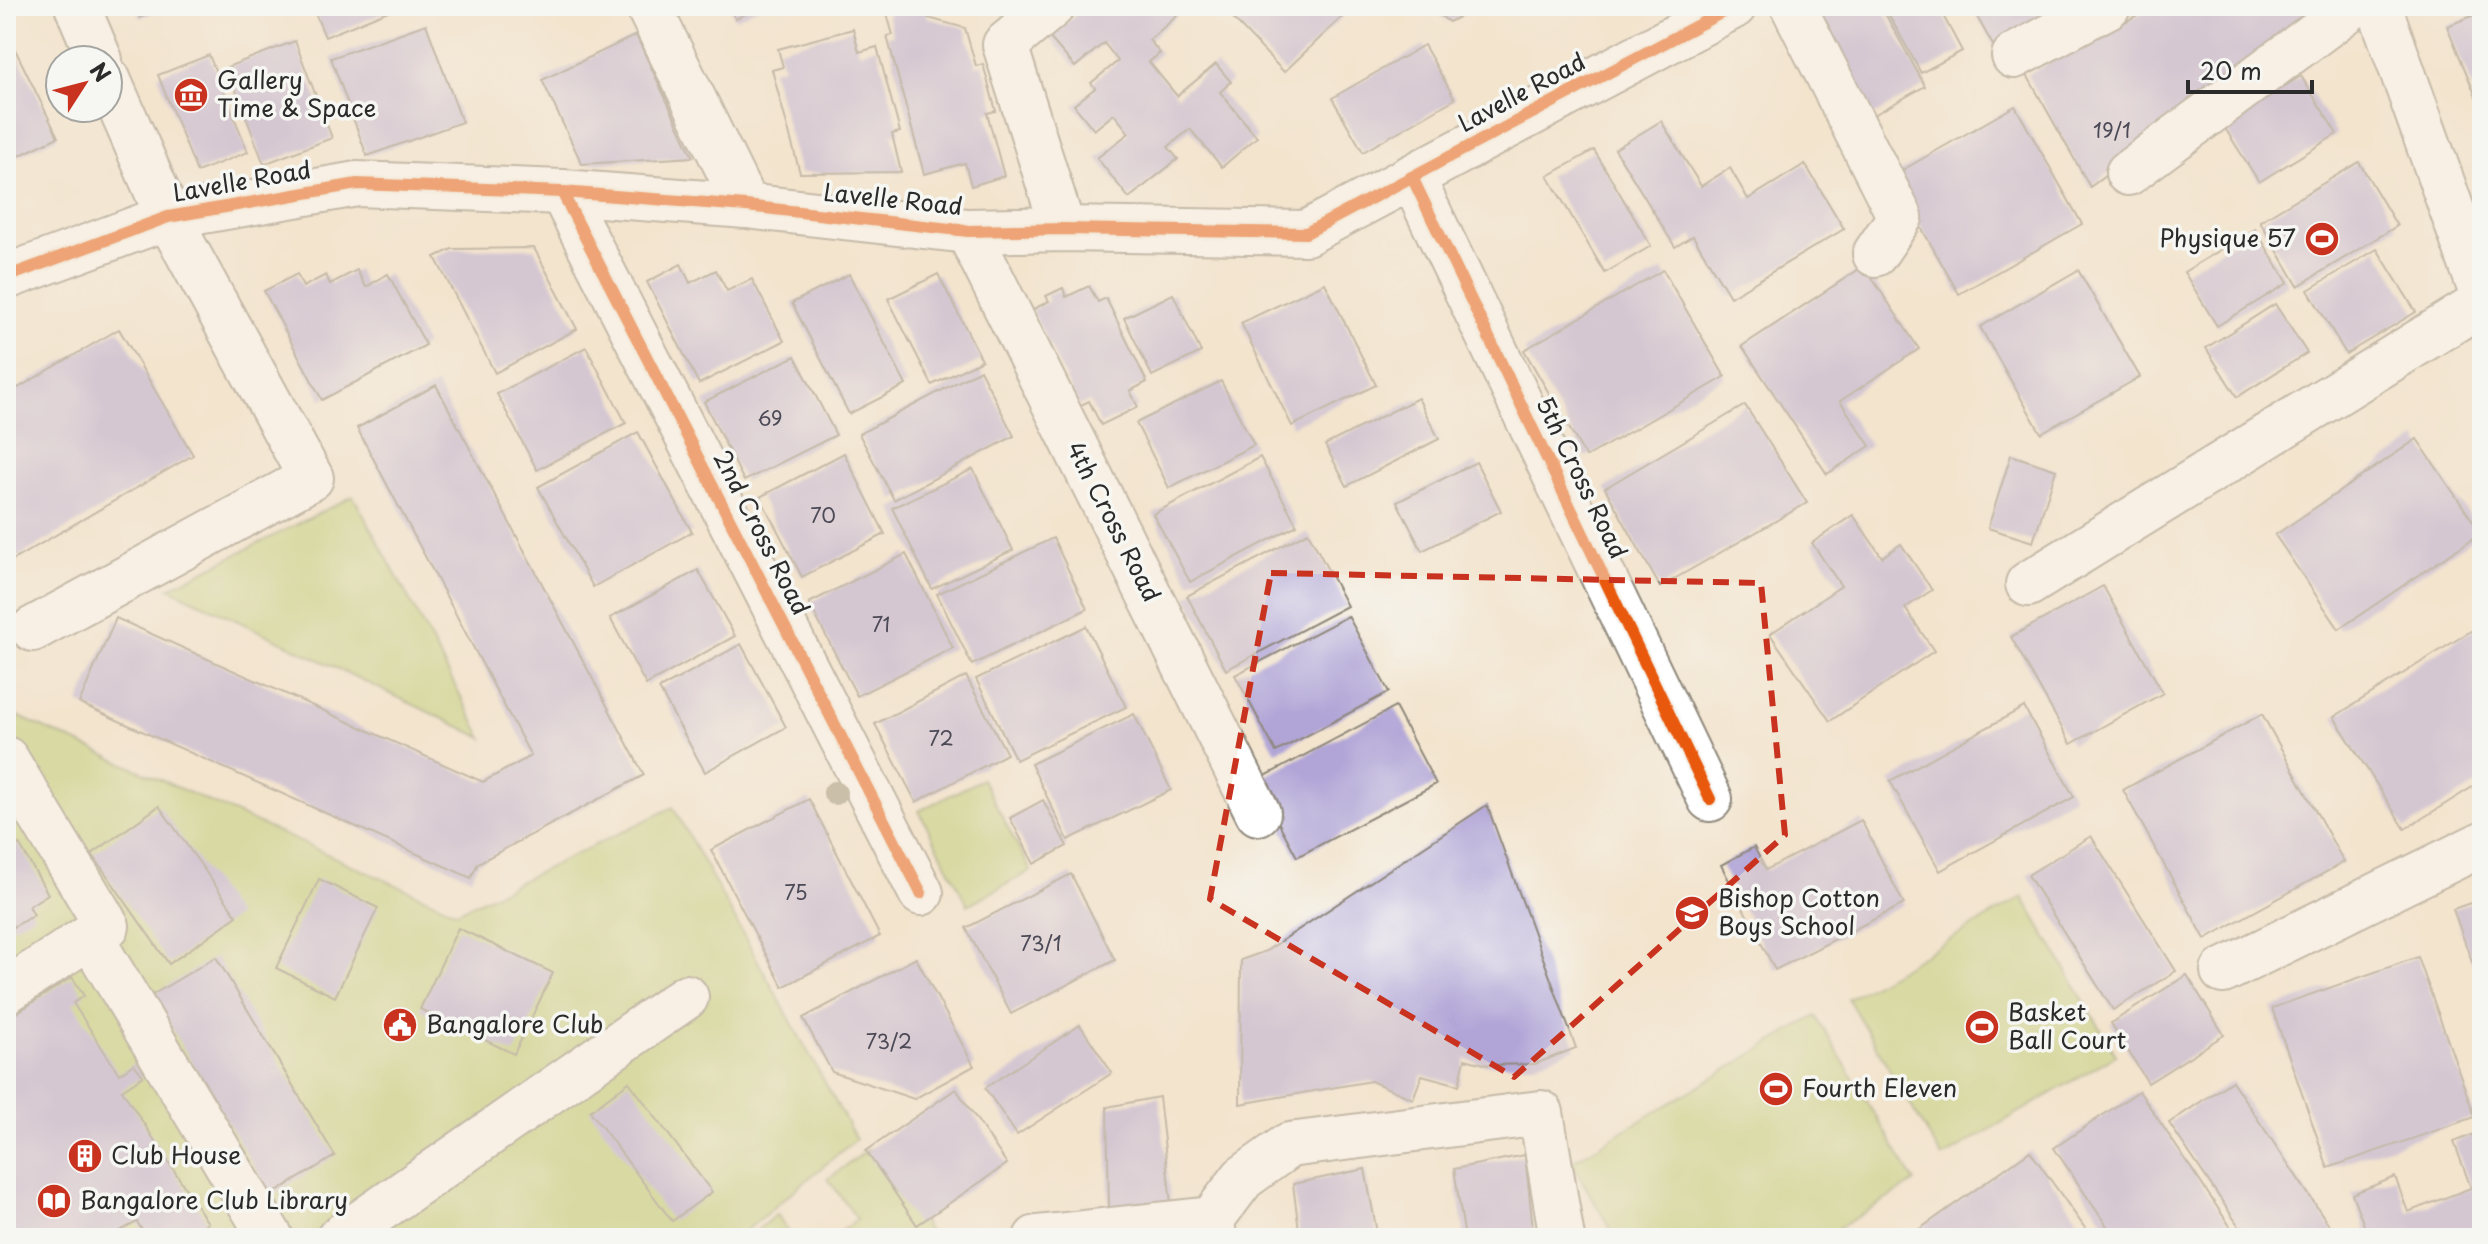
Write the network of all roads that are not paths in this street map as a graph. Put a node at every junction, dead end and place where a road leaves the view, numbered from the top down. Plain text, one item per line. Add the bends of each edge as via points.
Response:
1 (77, 6) edge
2 (648, 6) edge
3 (1052, 6) edge
4 (1734, 6) edge
5 (1793, 6) edge
6 (2108, 6) edge
7 (2353, 6) edge
8 (2379, 6) edge
9 (93, 44) edge
10 (2014, 56) dead end
11 (124, 116) edge
12 (2128, 173) dead end
13 (1412, 177) junction
14 (562, 192) junction
15 (746, 206) junction
16 (168, 217) junction
17 (1063, 229) junction
18 (968, 231) junction
19 (1875, 254) dead end
20 (6, 277) edge
21 (2482, 294) edge
22 (2482, 303) edge
23 (2028, 584) dead end
24 (33, 629) dead end
25 (6, 759) edge
26 (1710, 799) dead end
27 (1258, 813) dead end
28 (2482, 844) edge
29 (921, 893) dead end
30 (90, 936) junction
31 (2223, 971) dead end
32 (6, 991) edge
33 (686, 997) dead end
34 (1213, 1228) edge
35 (271, 1238) edge
36 (339, 1238) edge
37 (1036, 1238) edge
38 (1562, 1238) edge

1 - 9 street
2 - 15 street
3 - 17 street via 1005,45
4 - 13 street, Lavelle Road
5 - 19 street via 1900,217
6 - 10 street
7 - 12 street
8 - 21 street
11 - 16 street
13 - 17 street, Lavelle Road via 1306,233
13 - 26 street, 5th Cross Road
14 - 15 street, Lavelle Road
14 - 16 street, Lavelle Road via 357,184
14 - 29 street, 2nd Cross Road
15 - 18 street, Lavelle Road
16 - 20 street, Lavelle Road
16 - 24 street via 311,478
17 - 18 street, Lavelle Road
18 - 27 street, 4th Cross Road
22 - 23 street
25 - 30 street via 107,926
28 - 31 street
30 - 32 street
30 - 35 street
33 - 36 street
34 - 37 street
34 - 38 street via 1243,1178 1289,1145 1541,1113

